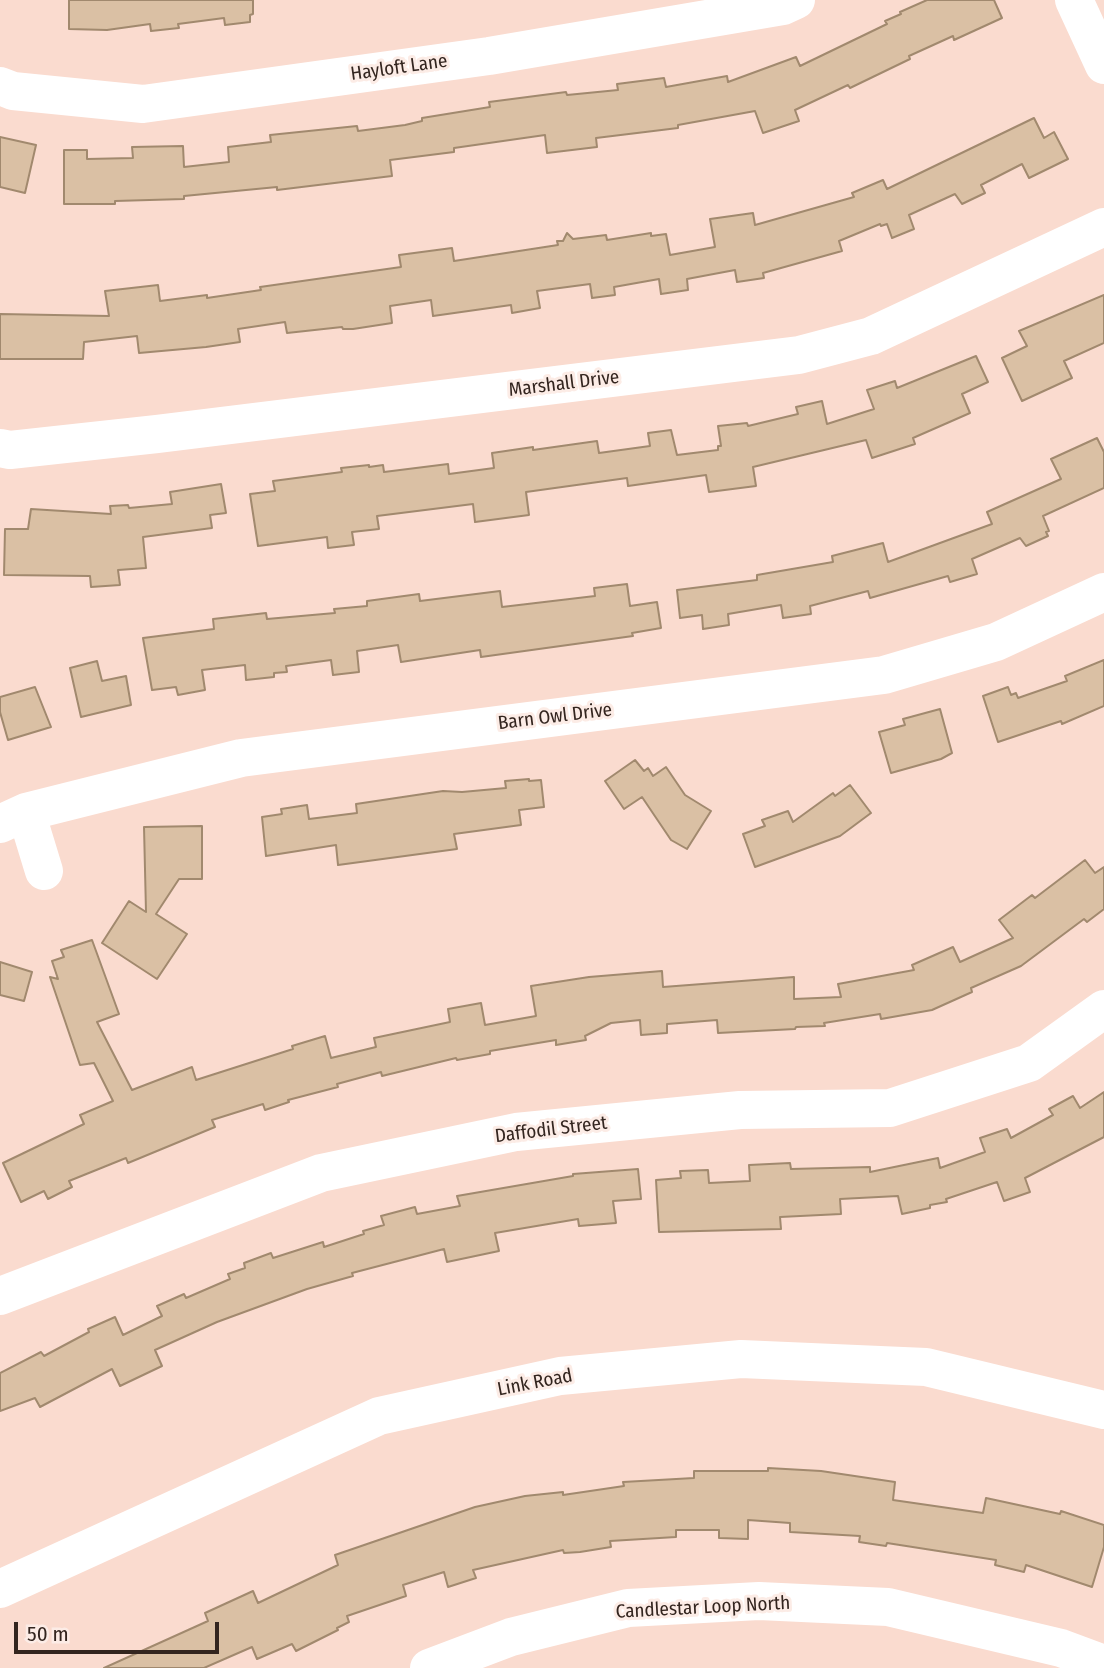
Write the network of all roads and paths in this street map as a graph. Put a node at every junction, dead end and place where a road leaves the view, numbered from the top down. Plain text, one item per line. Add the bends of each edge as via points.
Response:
1 (796, 0) edge
2 (1074, 0) edge
3 (1104, 65) edge
4 (0, 86) edge
5 (1104, 227) edge
6 (0, 448) edge
7 (1104, 592) edge
8 (13, 818) edge
9 (44, 871) dead end
10 (1104, 1009) edge
11 (0, 1296) edge
12 (1104, 1410) edge
13 (0, 1589) edge
14 (1104, 1664) edge
15 (429, 1668) edge

1 - 4 street, Hayloft Lane via 783,6 489,56 143,104
2 - 3 street
5 - 6 street, Marshall Drive via 871,336 799,355 157,434
7 - 8 street, Barn Owl Drive via 996,642 884,675 242,758
8 - 9 street
10 - 11 street, Daffodil Street via 1029,1063 890,1108 740,1110 516,1132 321,1173
12 - 13 street, Link Road via 926,1367 741,1359 560,1376 379,1416
14 - 15 street, Candlestar Loop North via 1061,1648 888,1607 759,1601 628,1608 511,1637

